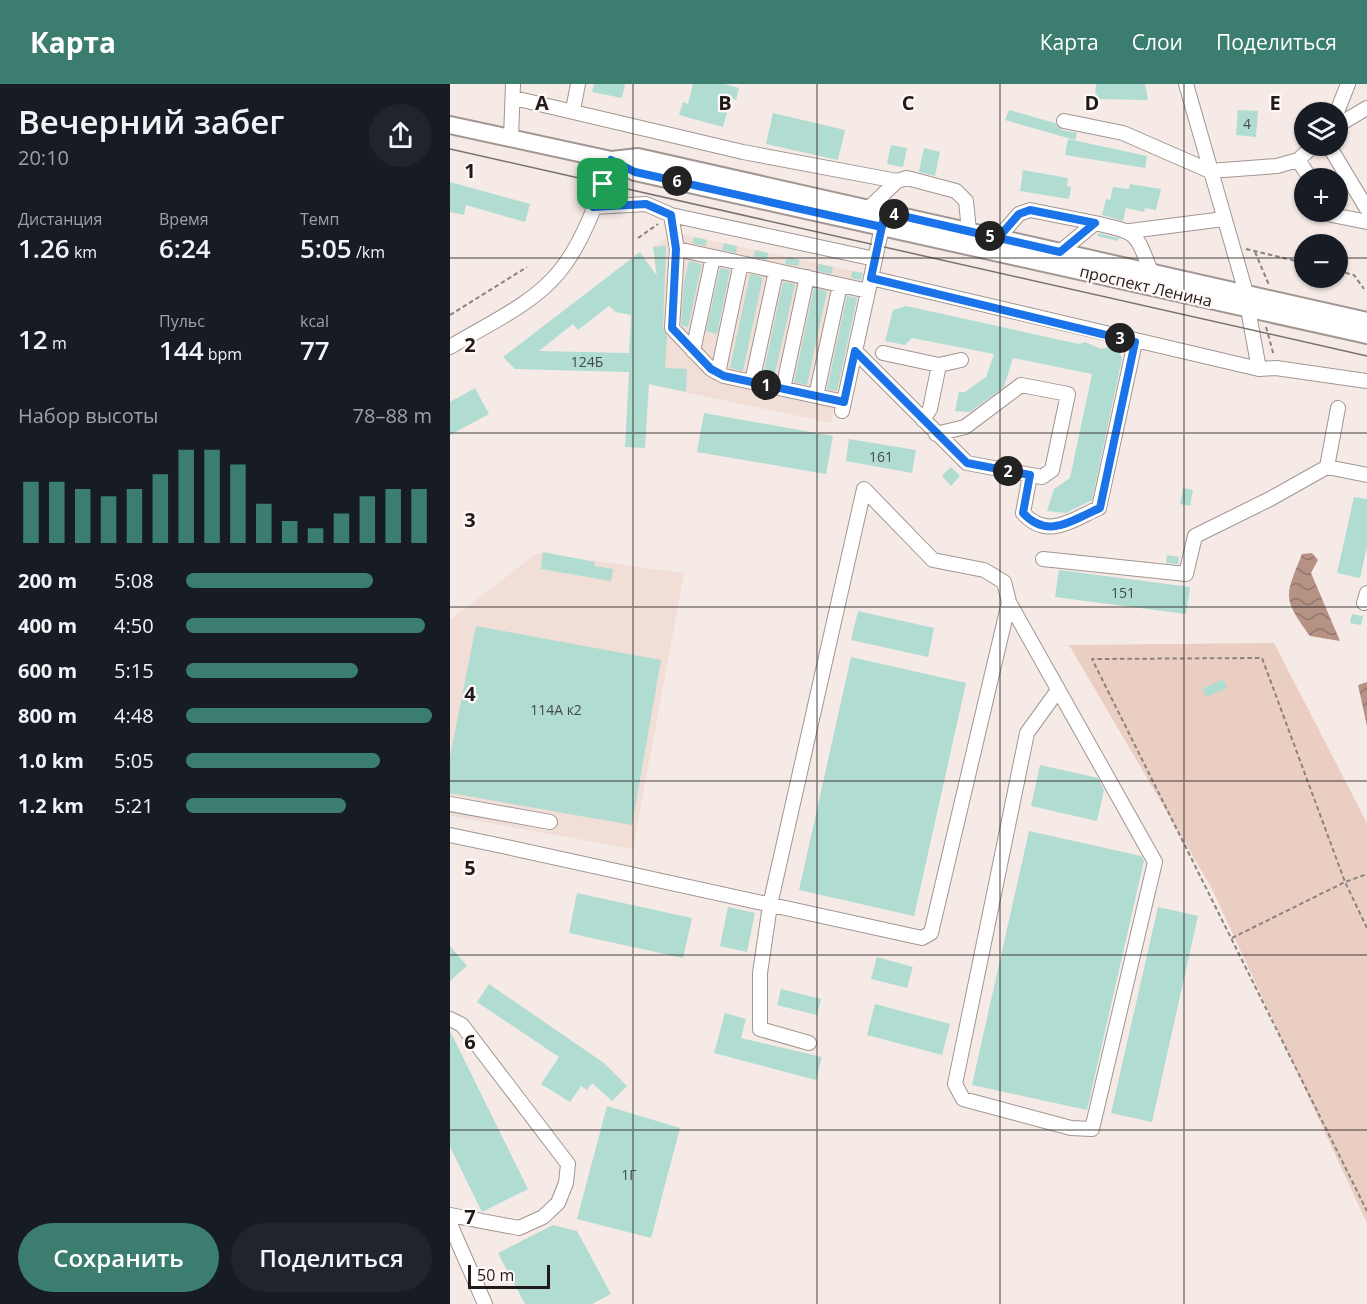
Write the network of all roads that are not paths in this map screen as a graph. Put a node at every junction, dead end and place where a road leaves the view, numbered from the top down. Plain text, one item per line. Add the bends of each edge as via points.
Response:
1 (578, 84) edge
2 (1186, 84) edge
3 (1348, 84) edge
4 (513, 91) edge
5 (1341, 102) edge
6 (1367, 108) edge
7 (573, 110) junction
8 (1348, 119) edge
9 (1064, 121) dead end
10 (450, 124) edge
11 (511, 138) junction
12 (1302, 156) edge
13 (1335, 156) edge
14 (611, 160) junction
15 (1298, 160) junction
16 (1303, 168) edge
17 (1210, 171) junction
18 (897, 181) junction
19 (593, 207) junction
20 (868, 208) junction
21 (1367, 209) edge
22 (671, 215) junction
23 (1348, 218) edge
24 (1224, 219) junction
25 (883, 220) junction
26 (1367, 222) edge
27 (1095, 223) junction
28 (969, 231) junction
29 (1130, 231) junction
30 (998, 238) junction
31 (676, 249) junction
32 (1060, 252) junction
33 (713, 257) junction
34 (875, 259) junction
35 (741, 263) junction
36 (776, 271) junction
37 (1151, 272) junction
38 (807, 278) junction
39 (869, 284) junction
40 (840, 285) junction
41 (1247, 301) junction
42 (1367, 321) edge
43 (1367, 335) edge
44 (1135, 342) junction
45 (450, 347) edge
46 (693, 351) junction
47 (855, 351) junction
48 (883, 353) dead end
49 (961, 360) dead end
50 (939, 365) junction
51 (1258, 369) junction
52 (718, 373) junction
53 (1367, 381) edge
54 (752, 382) junction
55 (783, 389) junction
56 (816, 396) junction
57 (1338, 408) dead end
58 (923, 420) junction
59 (936, 434) junction
60 (1326, 467) junction
61 (1030, 475) junction
62 (1367, 475) edge
63 (1043, 559) dead end
64 (1009, 602) junction
65 (1058, 690) junction
66 (450, 804) edge
67 (550, 822) dead end
68 (450, 835) edge
69 (770, 905) junction
70 (450, 1019) edge
71 (809, 1043) dead end
72 (450, 1215) edge
73 (450, 1224) edge
74 (485, 1304) edge

1 - 7 street
2 - 17 street
3 - 5 street
4 - 7 street
4 - 11 street
6 - 8 street
7 - 18 street via 743,152
9 - 17 street via 1123,134
10 - 11 main road, проспект Ленина
11 - 14 main road, проспект Ленина
12 - 15 street
13 - 21 street
14 - 19 street
14 - 20 main road, проспект Ленина via 638,157
14 - 25 main road, проспект Ленина via 635,172
15 - 16 street
15 - 17 street via 1277,166
17 - 24 street
18 - 20 street
18 - 28 street via 907,178 956,191 966,201
19 - 22 street via 646,204
19 - 45 street via 575,250 558,273 538,292
20 - 25 main road, проспект Ленина
22 - 31 street
22 - 34 street
23 - 26 street
24 - 29 street
24 - 41 street
25 - 28 main road, проспект Ленина
25 - 34 street
25 - 41 main road, проспект Ленина
27 - 29 street
27 - 30 street via 1030,210 1019,214
27 - 32 street
28 - 30 main road, проспект Ленина
29 - 37 street via 1140,242
30 - 32 main road, проспект Ленина
31 - 33 street
31 - 46 street via 672,328
32 - 37 main road, проспект Ленина
33 - 35 street
33 - 46 street
34 - 39 street
35 - 36 street
35 - 52 street
36 - 38 street
36 - 54 street
37 - 41 main road, проспект Ленина
38 - 40 street
38 - 55 street
39 - 40 street
39 - 44 street
39 - 47 street
40 - 56 street
41 - 42 main road, проспект Ленина
41 - 43 main road, проспект Ленина
41 - 51 street
44 - 51 street
44 - 61 street via 1100,508 1053,528 1034,524 1023,513
46 - 52 street
47 - 56 street via 843,407
47 - 58 street
48 - 50 street
49 - 50 street
50 - 58 street via 930,409
51 - 53 street
52 - 54 street
54 - 55 street
55 - 56 street
57 - 60 street
58 - 59 street
59 - 61 street via 967,463
59 - 61 street via 965,427 1021,385 1068,394 1052,470 1042,477
60 - 62 street
60 - 63 street via 1195,536 1186,574
64 - 65 street
64 - 69 street via 931,933 922,938
64 - 69 street via 1004,582 984,570 933,560 864,489
65 - 65 street via 1155,862 1092,1129 1071,1128 963,1100 955,1084 1027,733
66 - 67 street
68 - 69 street
69 - 71 street via 760,973 760,1029
70 - 72 street via 462,1024 568,1164 558,1203 543,1217 519,1228
73 - 74 street

